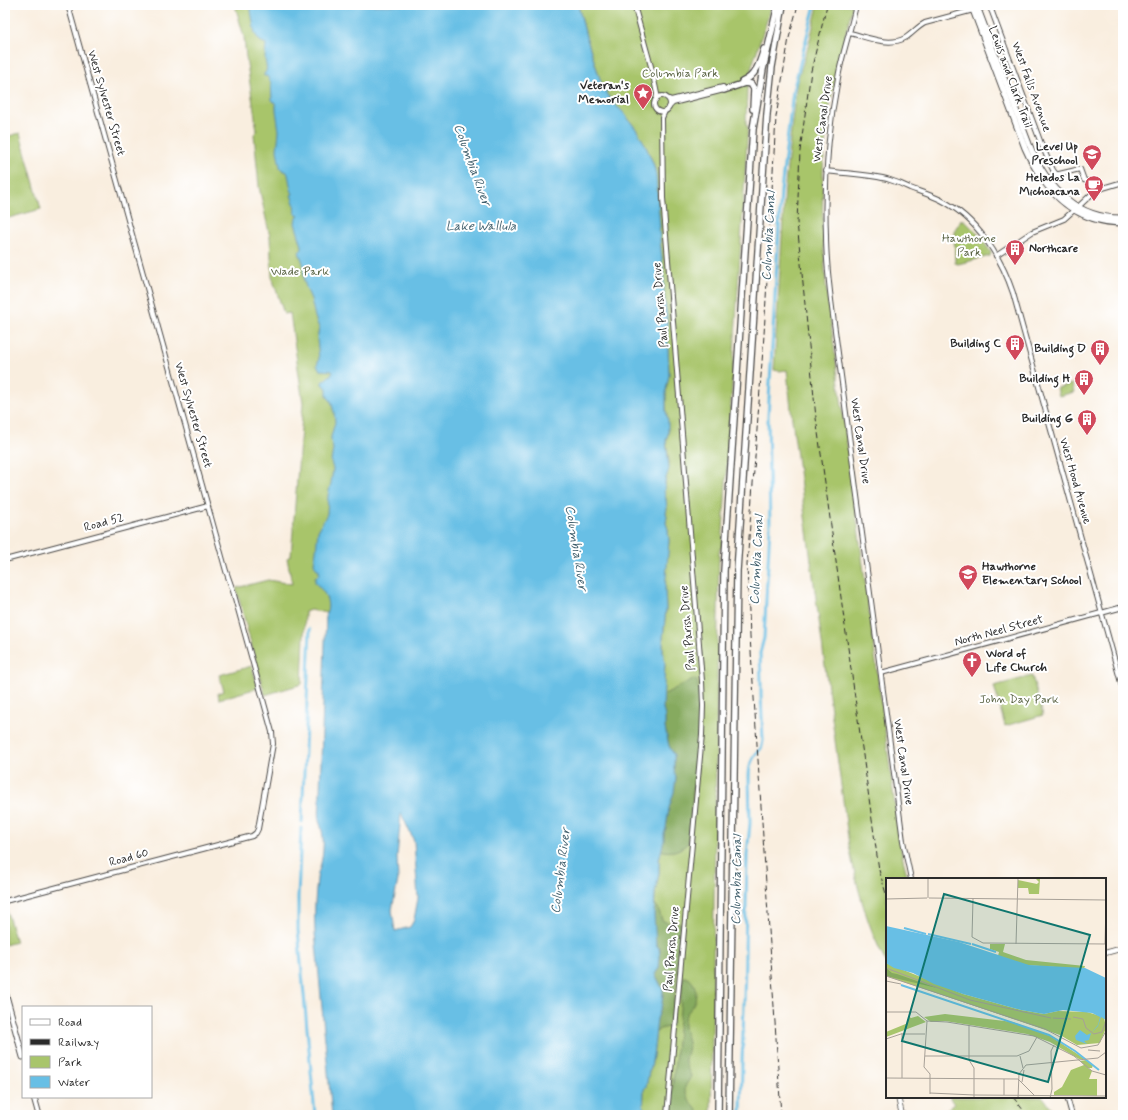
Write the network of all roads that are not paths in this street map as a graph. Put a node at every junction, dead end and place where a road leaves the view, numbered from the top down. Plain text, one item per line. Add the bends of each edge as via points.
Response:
1 (68, 5) edge
2 (634, 5) edge
3 (778, 5) edge
4 (783, 5) edge
5 (856, 5) edge
6 (989, 5) edge
7 (975, 7) edge
8 (850, 33) junction
9 (652, 70) junction
10 (723, 88) junction
11 (665, 98) junction
12 (656, 100) junction
13 (669, 107) junction
14 (656, 109) junction
15 (665, 111) junction
16 (662, 138) junction
17 (826, 171) junction
18 (1123, 182) edge
19 (1102, 188) junction
20 (748, 207) junction
21 (1076, 209) junction
22 (1123, 218) edge
23 (1123, 223) edge
24 (996, 256) junction
25 (208, 506) junction
26 (5, 560) edge
27 (1123, 607) edge
28 (1102, 613) junction
29 (881, 673) junction
30 (1123, 690) edge
31 (256, 832) joint
32 (911, 878) edge
33 (5, 901) edge
34 (1123, 948) edge
35 (1106, 953) edge
36 (5, 992) edge
37 (22, 1053) edge
38 (34, 1098) edge
39 (898, 1098) edge
40 (1066, 1098) edge
41 (39, 1115) edge
42 (667, 1115) edge
43 (718, 1115) edge
44 (729, 1115) edge
45 (902, 1115) edge
46 (1072, 1115) edge

1 - 25 street, West Sylvester Street
2 - 9 street
3 - 10 highway via 755,72 745,81
3 - 20 highway via 763,69 753,129
4 - 44 highway via 767,114 737,571
5 - 8 street, West Canal Drive
6 - 7 street
6 - 19 street, West Falls Avenue via 1052,169 1057,174 1080,169 1084,180
7 - 8 street via 925,23 906,38 895,42
7 - 21 main road, Lewis and Clark Trail via 1036,160 1055,188
8 - 17 street, West Canal Drive via 838,77
9 - 11 street via 660,92
9 - 12 street
10 - 11 street via 671,100
10 - 13 street via 673,103
10 - 20 highway via 747,82 754,89 748,166
11 - 12 street via 659,97
11 - 13 street via 670,102
12 - 14 street
13 - 15 street
14 - 15 street
14 - 16 street, Paul Parish Drive
15 - 16 street, Paul Parish Drive via 662,117
16 - 42 street, Paul Parish Drive via 663,198 703,706
17 - 24 street, West Hood Avenue via 890,180 942,201 970,222
17 - 29 street, West Canal Drive via 829,283
18 - 19 street
19 - 21 street via 1092,193
20 - 43 highway via 724,571
21 - 22 main road
21 - 23 main road via 1096,220
21 - 24 street via 1064,219 1032,232
24 - 28 street, West Hood Avenue via 1013,293
25 - 26 street, Road 52
25 - 31 street, West Sylvester Street via 272,732 273,744
27 - 28 street, North Neel Street
28 - 29 street, North Neel Street
28 - 30 street, West Hood Avenue
29 - 32 street, West Canal Drive via 903,841
31 - 33 street, Road 60 via 248,838
34 - 35 main road
36 - 37 main road
38 - 41 main road
39 - 45 main road
40 - 46 street

